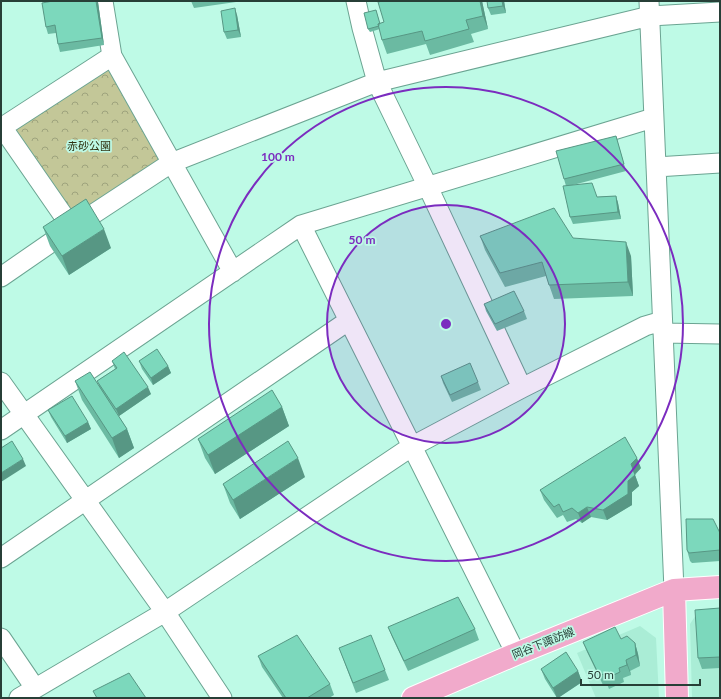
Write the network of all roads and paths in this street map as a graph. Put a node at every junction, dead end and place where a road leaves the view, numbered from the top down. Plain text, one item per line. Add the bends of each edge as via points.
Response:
1 (104, 1) edge
2 (356, 1) edge
3 (650, 8) edge
4 (720, 12) edge
5 (112, 56) junction
6 (377, 82) junction
7 (653, 118) junction
8 (2, 128) edge
9 (720, 162) edge
10 (171, 164) junction
11 (656, 167) junction
12 (428, 187) junction
13 (301, 225) junction
14 (72, 228) junction
15 (233, 272) junction
16 (1, 277) edge
17 (348, 322) junction
18 (663, 327) junction
19 (720, 334) edge
20 (1, 382) edge
21 (522, 388) junction
22 (24, 414) junction
23 (1, 430) edge
24 (411, 447) junction
25 (85, 501) junction
26 (1, 558) edge
27 (720, 587) edge
28 (674, 590) junction
29 (165, 612) junction
30 (1, 638) edge
31 (516, 654) junction
32 (36, 688) junction
33 (19, 698) edge
34 (222, 698) edge
35 (413, 698) edge
36 (677, 698) edge

1 - 5 street
2 - 6 street
3 - 4 street
3 - 6 street
3 - 7 street
5 - 8 street
5 - 10 street
6 - 10 street
6 - 12 street
7 - 11 street
7 - 12 street
8 - 14 street
9 - 11 street
10 - 14 street
10 - 15 street
11 - 18 street
12 - 13 street
12 - 21 street
13 - 15 street
13 - 17 street
14 - 16 street
15 - 22 street
17 - 24 street
17 - 25 street
18 - 19 street
18 - 21 street via 645,326
18 - 28 street
20 - 22 street
21 - 24 street
22 - 23 street
22 - 25 street
24 - 29 street
24 - 31 street
25 - 26 street
25 - 29 street
27 - 28 main road, 岡谷下諏訪線
28 - 31 main road, 岡谷下諏訪線
28 - 36 main road
29 - 32 street
29 - 34 street
30 - 32 street
31 - 35 main road, 岡谷下諏訪線
32 - 33 street

